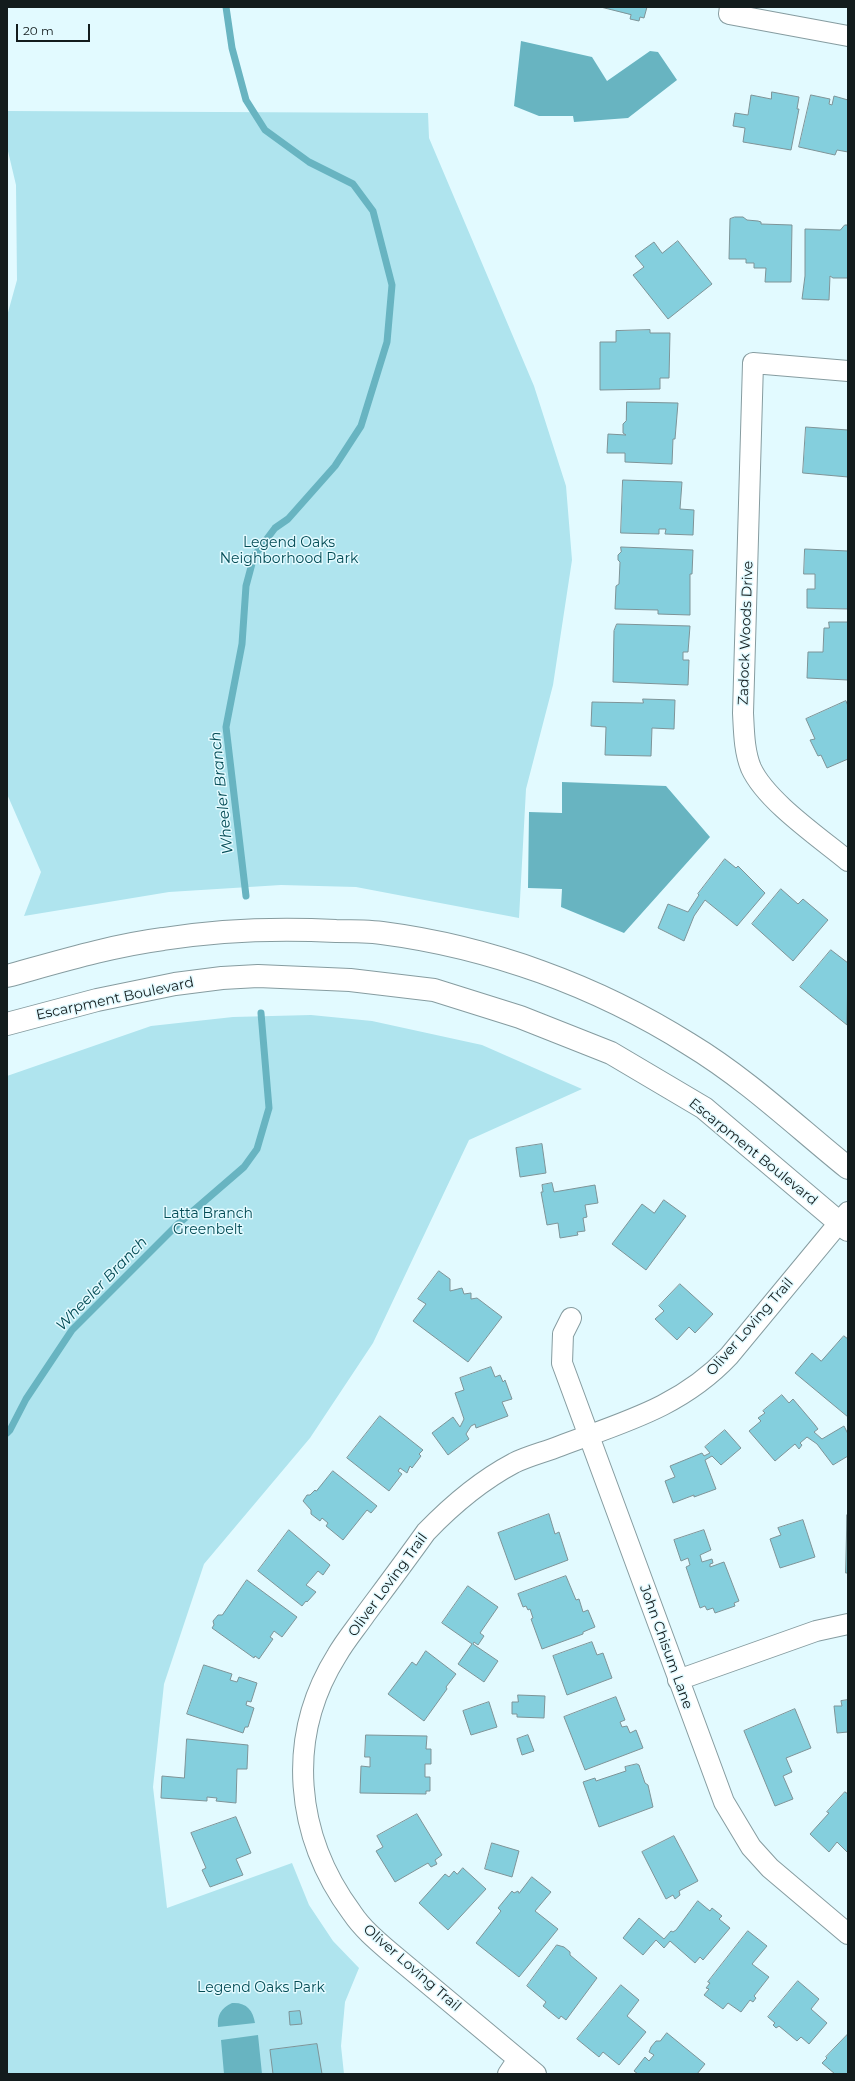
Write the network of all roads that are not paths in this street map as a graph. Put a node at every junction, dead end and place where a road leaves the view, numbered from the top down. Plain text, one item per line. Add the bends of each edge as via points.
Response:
1 (730, 11) edge
2 (848, 36) edge
3 (848, 371) edge
4 (848, 860) edge
5 (7, 976) edge
6 (7, 1024) edge
7 (848, 1168) edge
8 (845, 1222) edge
9 (571, 1318) dead end
10 (588, 1436) junction
11 (848, 1624) edge
12 (678, 1680) junction
13 (848, 1934) edge
14 (513, 2067) edge
15 (536, 2074) edge

1 - 2 street
3 - 4 street, Zadock Woods Drive via 753,363 743,713 746,751 751,768 767,792
5 - 7 main road via 109,949 226,931 303,929 381,933 469,949 551,975 626,1007 690,1044 741,1079
6 - 8 main road, Escarpment Boulevard via 97,1000 175,984 222,978 258,976 350,980 434,990 520,1017 611,1053 704,1108
8 - 10 street, Oliver Loving Trail via 712,1373 676,1399
9 - 10 street, John Chisum Lane via 564,1334 562,1363
10 - 12 street, John Chisum Lane
10 - 14 street, Oliver Loving Trail via 516,1463 489,1477 466,1494 426,1532 336,1655 322,1684 309,1722 302,1758 305,1810 312,1840 325,1871 352,1914
11 - 12 street via 816,1631
12 - 13 street, John Chisum Lane via 724,1802 745,1837 770,1868
14 - 15 street, Oliver Loving Trail

